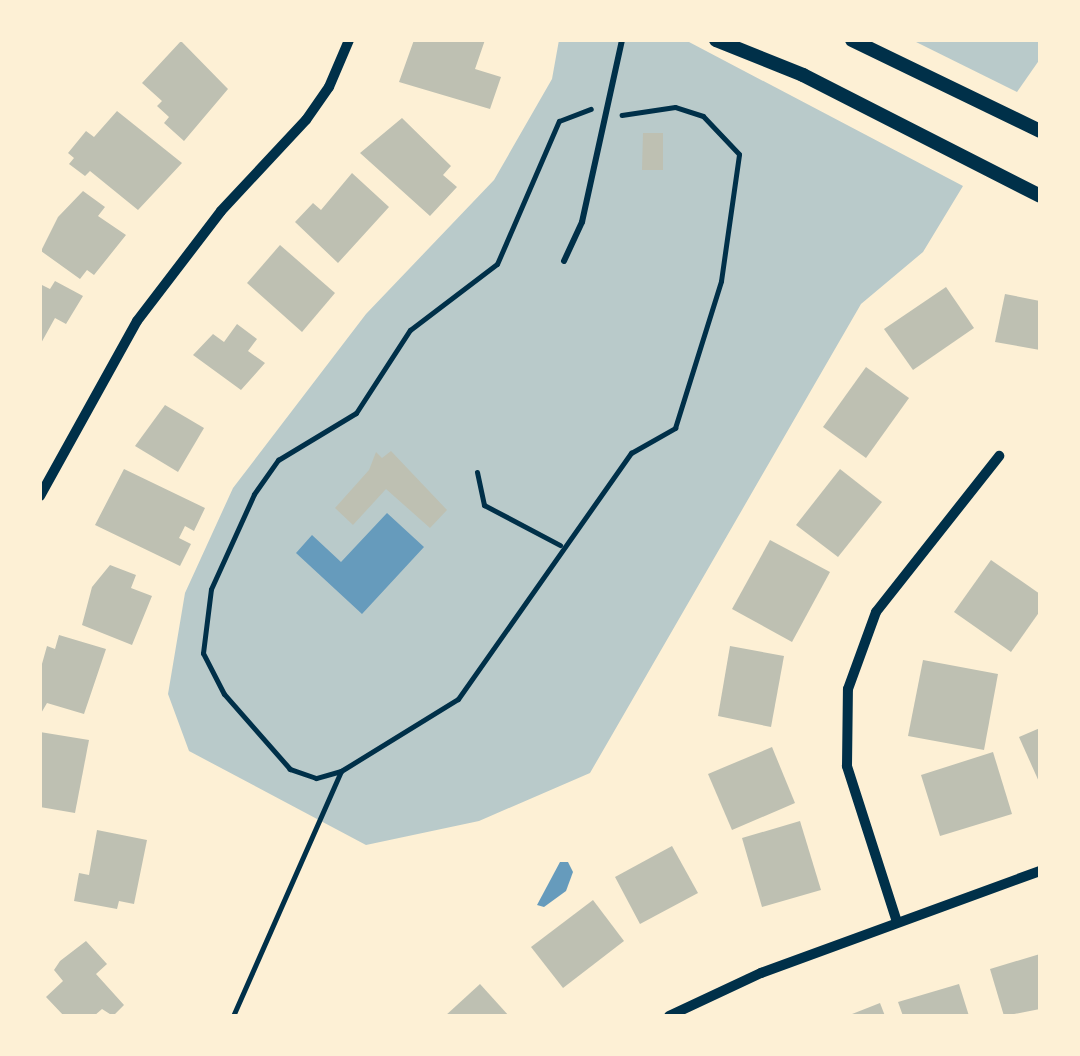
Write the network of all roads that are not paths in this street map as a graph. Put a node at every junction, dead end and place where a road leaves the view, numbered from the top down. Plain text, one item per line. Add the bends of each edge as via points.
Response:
1 (348, 40) edge
2 (622, 40) edge
3 (716, 40) edge
4 (852, 40) edge
5 (1040, 131) edge
6 (1040, 196) edge
7 (564, 261) dead end
8 (999, 456) dead end
9 (40, 496) edge
10 (1040, 872) edge
11 (897, 922) junction
12 (670, 1016) edge

1 - 9 street via 329,87 306,120 221,212 137,321
2 - 7 lane via 582,222
3 - 6 street via 803,75
4 - 5 street
8 - 11 street via 876,612 848,689 846,766
10 - 11 street
11 - 12 street

